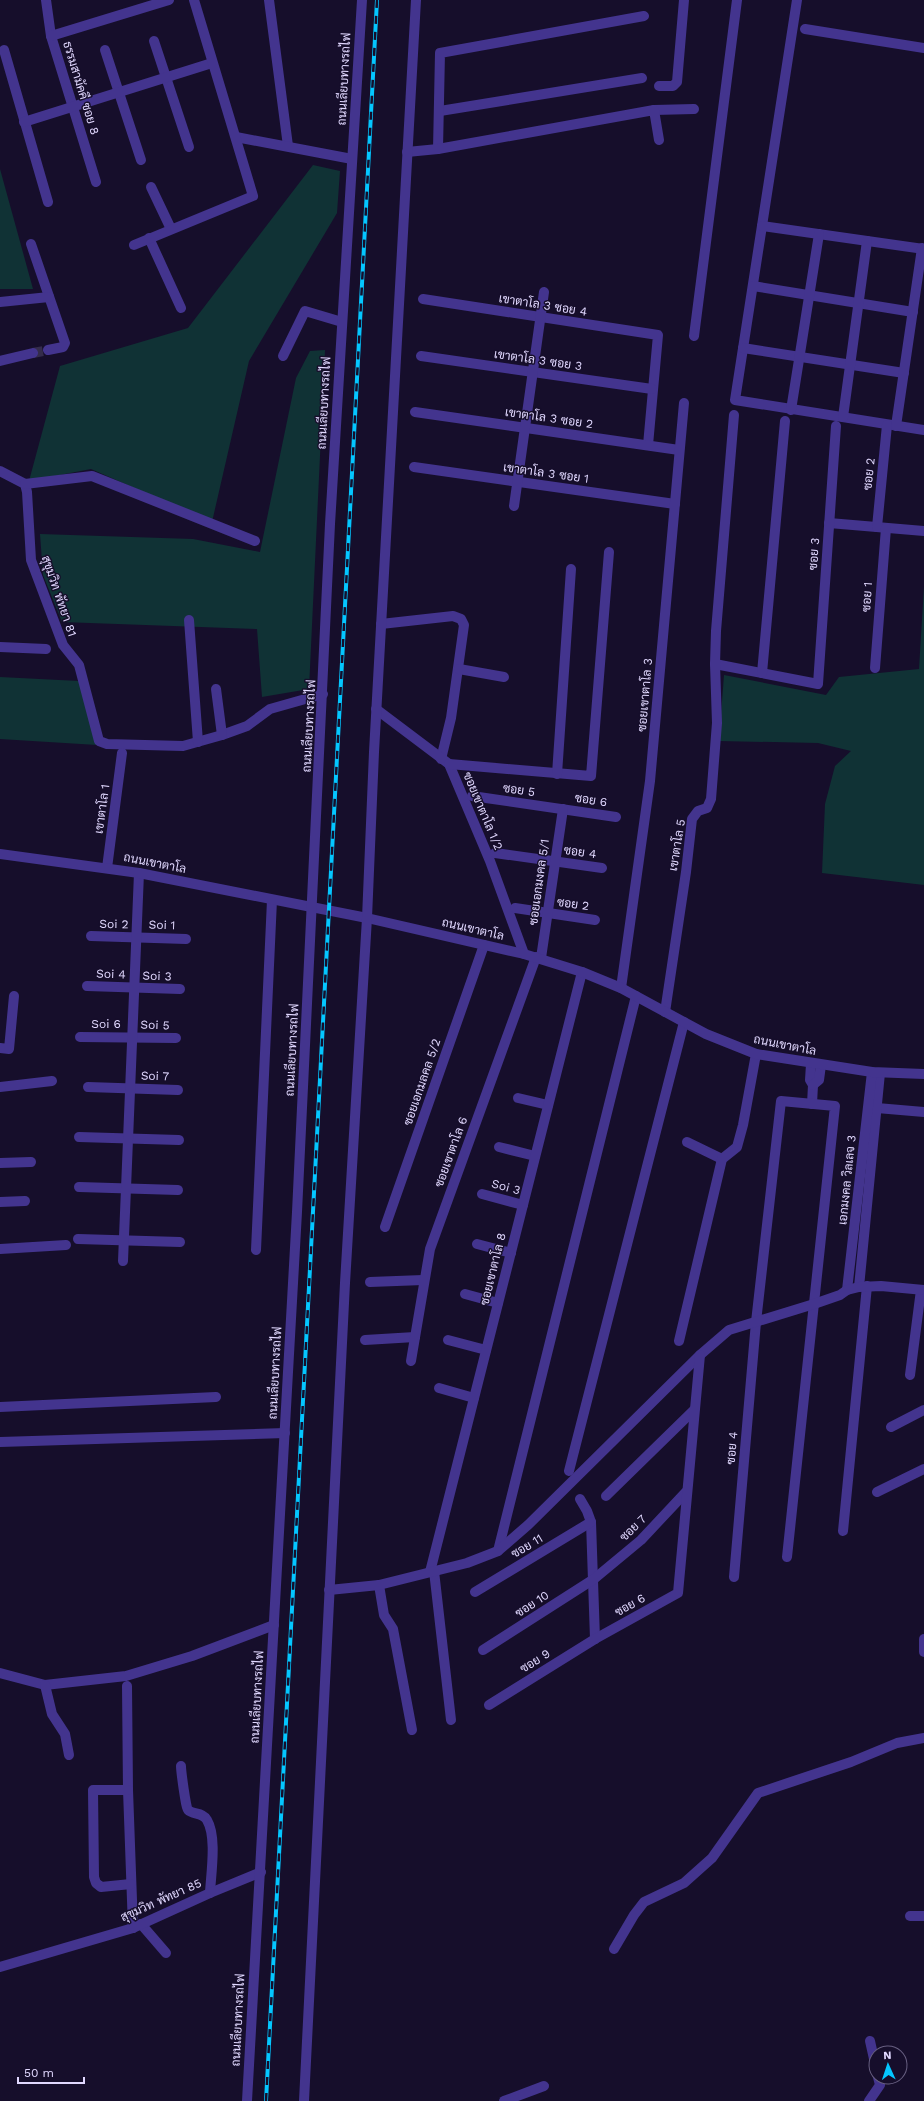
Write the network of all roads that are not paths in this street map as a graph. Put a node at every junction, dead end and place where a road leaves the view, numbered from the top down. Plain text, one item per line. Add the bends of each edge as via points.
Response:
1 (46, 0) edge
2 (169, 0) edge
3 (194, 0) edge
4 (269, 0) edge
5 (362, 0) edge
6 (416, 0) edge
7 (684, 0) edge
8 (737, 0) edge
9 (797, 0) edge
10 (644, 16) dead end
11 (805, 29) dead end
12 (51, 36) junction
13 (154, 41) dead end
14 (924, 48) edge
15 (4, 50) dead end
16 (105, 50) dead end
17 (212, 62) junction
18 (166, 78) junction
19 (642, 78) dead end
20 (659, 86) dead end
21 (120, 93) junction
22 (74, 107) junction
23 (694, 109) dead end
24 (654, 110) junction
25 (440, 111) junction
26 (24, 122) junction
27 (236, 137) junction
28 (659, 140) dead end
29 (288, 146) junction
30 (189, 147) dead end
31 (438, 149) junction
32 (407, 152) junction
33 (352, 159) junction
34 (141, 160) dead end
35 (96, 182) dead end
36 (151, 187) dead end
37 (48, 202) dead end
38 (762, 226) junction
39 (171, 230) junction
40 (819, 234) junction
41 (149, 238) junction
42 (868, 240) junction
43 (31, 244) dead end
44 (134, 245) dead end
45 (923, 248) edge
46 (753, 286) junction
47 (544, 292) dead end
48 (809, 295) junction
49 (49, 297) junction
50 (423, 299) dead end
51 (0, 302) edge
52 (859, 303) junction
53 (181, 308) dead end
54 (913, 312) junction
55 (540, 317) junction
56 (342, 322) junction
57 (694, 336) dead end
58 (743, 348) junction
59 (48, 350) tunnel mouth
60 (33, 353) tunnel mouth
61 (284, 356) dead end
62 (421, 356) dead end
63 (799, 357) junction
64 (0, 361) edge
65 (850, 365) junction
66 (533, 372) junction
67 (904, 373) junction
68 (652, 389) junction
69 (684, 403) dead end
70 (791, 410) junction
71 (414, 412) dead end
72 (734, 415) dead end
73 (843, 417) junction
74 (785, 422) dead end
75 (892, 425) junction
76 (836, 426) dead end
77 (525, 428) junction
78 (924, 430) edge
79 (648, 445) junction
80 (679, 450) junction
81 (414, 467) dead end
82 (0, 471) edge
83 (518, 482) junction
84 (25, 484) junction
85 (675, 504) junction
86 (514, 506) dead end
87 (829, 523) junction
88 (881, 527) junction
89 (924, 531) edge
90 (255, 541) dead end
91 (610, 552) dead end
92 (572, 569) dead end
93 (189, 620) dead end
94 (381, 624) junction
95 (0, 647) edge
96 (46, 649) dead end
97 (715, 664) junction
98 (875, 668) dead end
99 (459, 670) junction
100 (762, 673) junction
101 (504, 677) dead end
102 (216, 689) dead end
103 (324, 694) junction
104 (376, 709) junction
105 (222, 735) junction
106 (198, 742) junction
107 (122, 753) dead end
108 (445, 761) junction
109 (557, 774) junction
110 (472, 796) dead end
111 (563, 809) junction
112 (616, 817) dead end
113 (495, 853) dead end
114 (0, 854) edge
115 (555, 862) junction
116 (107, 868) junction
117 (602, 868) dead end
118 (139, 873) junction
119 (272, 900) junction
120 (312, 907) junction
121 (515, 908) dead end
122 (548, 913) junction
123 (367, 918) junction
124 (595, 920) dead end
125 (91, 936) dead end
126 (136, 937) junction
127 (186, 939) dead end
128 (484, 945) junction
129 (524, 954) junction
130 (538, 958) junction
131 (582, 972) junction
132 (87, 986) dead end
133 (134, 988) junction
134 (621, 988) junction
135 (180, 989) dead end
136 (14, 996) dead end
137 (636, 996) junction
138 (665, 1012) junction
139 (684, 1022) junction
140 (80, 1037) dead end
141 (132, 1037) junction
142 (176, 1038) dead end
143 (0, 1048) edge
144 (756, 1054) junction
145 (816, 1065) junction
146 (876, 1073) junction
147 (924, 1074) edge
148 (52, 1080) dead end
149 (0, 1087) edge
150 (88, 1087) dead end
151 (130, 1088) junction
152 (178, 1090) dead end
153 (518, 1098) dead end
154 (812, 1104) junction
155 (548, 1105) junction
156 (877, 1108) junction
157 (924, 1112) edge
158 (79, 1137) dead end
159 (128, 1139) junction
160 (179, 1140) dead end
161 (687, 1142) dead end
162 (499, 1147) dead end
163 (535, 1156) junction
164 (722, 1159) junction
165 (32, 1162) dead end
166 (0, 1163) edge
167 (79, 1187) dead end
168 (126, 1188) junction
169 (178, 1190) dead end
170 (482, 1194) dead end
171 (26, 1201) dead end
172 (0, 1202) edge
173 (523, 1205) junction
174 (385, 1227) dead end
175 (78, 1239) dead end
176 (124, 1240) junction
177 (180, 1242) dead end
178 (477, 1244) dead end
179 (66, 1245) dead end
180 (0, 1249) edge
181 (256, 1250) dead end
182 (511, 1253) junction
183 (123, 1261) dead end
184 (423, 1280) junction
185 (370, 1282) dead end
186 (863, 1287) junction
187 (847, 1290) junction
188 (923, 1290) edge
189 (465, 1294) dead end
190 (498, 1303) junction
191 (814, 1304) junction
192 (756, 1322) junction
193 (415, 1337) junction
194 (365, 1340) dead end
195 (448, 1340) dead end
196 (678, 1341) dead end
197 (486, 1350) junction
198 (700, 1355) junction
199 (411, 1361) dead end
200 (910, 1375) dead end
201 (439, 1388) dead end
202 (216, 1397) dead end
203 (474, 1398) junction
204 (0, 1407) edge
205 (694, 1410) junction
206 (924, 1410) edge
207 (891, 1427) dead end
208 (285, 1433) junction
209 (0, 1442) edge
210 (924, 1468) edge
211 (569, 1471) dead end
212 (686, 1492) junction
213 (877, 1492) dead end
214 (606, 1496) dead end
215 (580, 1499) dead end
216 (591, 1522) junction
217 (843, 1531) dead end
218 (498, 1551) junction
219 (787, 1557) dead end
220 (432, 1572) junction
221 (734, 1577) dead end
222 (594, 1579) junction
223 (379, 1584) junction
224 (328, 1590) junction
225 (475, 1592) dead end
226 (274, 1625) junction
227 (595, 1639) junction
228 (924, 1639) edge
229 (483, 1650) dead end
230 (924, 1652) edge
231 (0, 1673) edge
232 (45, 1685) junction
233 (127, 1686) dead end
234 (489, 1705) dead end
235 (451, 1720) dead end
236 (412, 1730) dead end
237 (924, 1738) edge
238 (69, 1755) dead end
239 (180, 1766) dead end
240 (128, 1790) junction
241 (261, 1872) junction
242 (131, 1884) junction
243 (210, 1893) junction
244 (910, 1916) dead end
245 (924, 1916) edge
246 (137, 1926) junction
247 (614, 1949) dead end
248 (166, 1953) dead end
249 (0, 1966) edge
250 (870, 2041) dead end
251 (871, 2045) edge
252 (880, 2085) edge
253 (544, 2086) dead end
254 (247, 2101) edge
255 (304, 2101) edge
256 (504, 2101) edge
257 (869, 2101) edge

1 - 12 street, ธรรมสามัคคี ซอย 8
2 - 12 street
3 - 17 street
4 - 29 street
5 - 33 street, ถนนเลียบทางรถไฟ
6 - 32 street
7 - 20 street via 677,82 673,86
8 - 57 street
9 - 38 street
10 - 25 street via 440,53
11 - 14 street
12 - 22 street, ธรรมสามัคคี ซอย 8
13 - 18 street
15 - 26 street
16 - 21 street
17 - 18 street
17 - 27 street
18 - 21 street
18 - 30 street
19 - 25 street
21 - 22 street
21 - 34 street
22 - 26 street
22 - 35 street, ธรรมสามัคคี ซอย 8
23 - 24 street
24 - 28 street
24 - 31 street
25 - 31 street
26 - 37 street
27 - 29 street
27 - 39 street via 253,196
29 - 33 street
31 - 32 street
32 - 94 street
33 - 56 street, ถนนเลียบทางรถไฟ
36 - 39 street
38 - 40 street
38 - 46 street
39 - 41 street
40 - 42 street
40 - 48 street
41 - 44 street
41 - 53 street
42 - 45 street
42 - 52 street
43 - 49 street
45 - 54 street, ซอย 2
46 - 48 street
46 - 58 street
47 - 55 street
48 - 52 street
48 - 63 street
49 - 51 street
49 - 59 street via 65,343 63,347
50 - 55 street, เขาตาโล 3 ซอย 4
52 - 54 street
52 - 65 street
54 - 67 street, ซอย 2
55 - 66 street
55 - 68 street, เขาตาโล 3 ซอย 4 via 658,335
56 - 61 street via 305,311
56 - 103 street, ถนนเลียบทางรถไฟ via 330,524
58 - 63 street
58 - 70 street via 735,400
60 - 64 street
62 - 66 street, เขาตาโล 3 ซอย 3
63 - 65 street
63 - 70 street
65 - 67 street
65 - 73 street
66 - 68 street, เขาตาโล 3 ซอย 3
66 - 77 street
67 - 75 street, ซอย 2
68 - 79 street
69 - 80 street, ซอยเขาตาโล 3
70 - 73 street
71 - 77 street, เขาตาโล 3 ซอย 2
72 - 97 street, เขาตาโล 5
73 - 75 street
74 - 100 street
75 - 78 street
75 - 88 street, ซอย 2
76 - 87 street, ซอย 3
77 - 79 street, เขาตาโล 3 ซอย 2
77 - 83 street
79 - 80 street, เขาตาโล 3 ซอย 2
80 - 85 street, ซอยเขาตาโล 3
81 - 83 street, เขาตาโล 3 ซอย 1
82 - 84 street
83 - 85 street, เขาตาโล 3 ซอย 1
83 - 86 street
84 - 90 street via 92,476
84 - 106 street, สุขุมวิท พัทยา 81 via 31,560 62,645 79,665 99,741 107,744 183,746
85 - 134 street, ซอยเขาตาโล 3 via 650,781
87 - 88 street
87 - 100 street, ซอย 3 via 818,684
88 - 89 street
88 - 98 street, ซอย 1
91 - 109 street via 592,776
92 - 109 street
93 - 106 street
94 - 99 street via 453,616 461,620 464,625
94 - 104 street
95 - 96 street
97 - 100 street
97 - 138 street, เขาตาโล 5 via 716,724 711,799 707,808 698,811 692,819
99 - 101 street
99 - 108 street
102 - 105 street
103 - 105 street, สุขุมวิท พัทยา 81 via 270,708 247,726
103 - 120 street, ถนนเลียบทางรถไฟ
104 - 108 street
104 - 123 street
105 - 106 street, สุขุมวิท พัทยา 81
107 - 116 street, เขาตาโล 1
108 - 109 street
108 - 129 street, ซอยเขาตาโล 1/2 via 490,861
110 - 111 street, ซอย 5
111 - 112 street, ซอย 6
111 - 115 street, ซอยเอกมงคล 5/1
113 - 115 street
114 - 116 street, ถนนเขาตาโล
115 - 117 street, ซอย 4
115 - 122 street, ซอยเอกมงคล 5/1
116 - 118 street, ถนนเขาตาโล
118 - 119 street, ถนนเขาตาโล
118 - 126 street
119 - 120 street, ถนนเขาตาโล
119 - 181 street
120 - 123 street, ถนนเขาตาโล
120 - 208 street, ถนนเลียบทางรถไฟ
121 - 122 street
122 - 124 street, ซอย 2
122 - 130 street, ซอยเอกมงคล 5/1
123 - 128 street, ถนนเขาตาโล
123 - 224 street
125 - 126 street, Soi 2
126 - 127 street, Soi 1
126 - 133 street
128 - 129 street, ถนนเขาตาโล
128 - 174 street, ซอยเอกมลคล 5/2
129 - 130 street, ถนนเขาตาโล
130 - 131 street, ถนนเขาตาโล
130 - 184 street, ซอยเขาตาโล 6 via 430,1249
131 - 134 street, ถนนเขาตาโล
131 - 155 street, ซอยเขาตาโล 8
132 - 133 street, Soi 4
133 - 135 street, Soi 3
133 - 141 street
134 - 137 street, ถนนเขาตาโล
136 - 143 street via 9,1049
137 - 138 street, ถนนเขาตาโล
137 - 218 street
138 - 139 street, ถนนเขาตาโล
139 - 144 street, ถนนเขาตาโล via 706,1034
139 - 211 street
140 - 141 street, Soi 6
141 - 142 street, Soi 5
141 - 151 street
144 - 145 street, ถนนเขาตาโล
144 - 164 street via 737,1147
145 - 146 street, ถนนเขาตาโล
145 - 154 street via 819,1080 813,1085
146 - 147 street, ถนนเขาตาโล
146 - 156 street, เอกมงคล วิลเลจ 3
146 - 187 street, เอกมงคล วิลเลจ 3
148 - 149 street
150 - 151 street, Soi 7
151 - 152 street, Soi 7
151 - 159 street
153 - 155 street
154 - 191 street via 835,1106
154 - 192 street, ซอย 4 via 781,1101
155 - 163 street, ซอยเขาตาโล 8
156 - 157 street
156 - 186 street, เอกมงคล วิลเลจ 3
158 - 159 street
159 - 160 street
159 - 168 street
161 - 164 street
162 - 163 street
163 - 173 street, ซอยเขาตาโล 8
164 - 196 street
165 - 166 street
167 - 168 street
168 - 169 street
168 - 176 street
170 - 173 street, Soi 3
171 - 172 street
173 - 182 street, ซอยเขาตาโล 8
175 - 176 street
176 - 177 street
176 - 183 street
178 - 182 street
179 - 180 street
182 - 190 street, ซอยเขาตาโล 8
184 - 185 street
184 - 193 street, ซอยเขาตาโล 6
186 - 187 street
186 - 188 street
186 - 217 street, เอกมงคล วิลเลจ 3
187 - 191 street
188 - 200 street
189 - 190 street
190 - 197 street, ซอยเขาตาโล 8
191 - 192 street
191 - 219 street
192 - 198 street via 729,1330
192 - 221 street, ซอย 4
193 - 194 street
193 - 199 street, ซอยเขาตาโล 6
195 - 197 street
197 - 203 street, ซอยเขาตาโล 8
198 - 205 street
198 - 218 street via 528,1525
201 - 203 street
202 - 204 street
203 - 220 street, ซอยเขาตาโล 8
205 - 212 street
205 - 214 street
206 - 207 street
208 - 209 street
208 - 226 street, ถนนเลียบทางรถไฟ
210 - 213 street
212 - 222 street, ซอย 7 via 641,1540
212 - 227 street, ซอย 6 via 678,1593
215 - 216 street
216 - 222 street
216 - 225 street, ซอย 11
218 - 220 street via 467,1563
220 - 223 street
220 - 235 street
222 - 227 street
222 - 229 street, ซอย 10
223 - 224 street
223 - 236 street via 384,1615 393,1629
224 - 255 street
226 - 232 street via 192,1656 126,1676
226 - 241 street, ถนนเลียบทางรถไฟ
227 - 234 street, ซอย 9
228 - 230 street
231 - 232 street
232 - 238 street via 52,1714 65,1734
233 - 240 street
237 - 247 street via 897,1743 851,1762 758,1793 712,1858 684,1883 644,1902
239 - 243 street via 187,1808 189,1812 203,1816 210,1828
240 - 242 street
240 - 242 street via 93,1790 94,1878 101,1887
241 - 243 street, สุขุมวิท พัทยา 85
241 - 254 street, ถนนเลียบทางรถไฟ via 253,1968
242 - 246 street
243 - 246 street, สุขุมวิท พัทยา 85
244 - 245 street
246 - 248 street
246 - 249 street, สุขุมวิท พัทยา 85
250 - 251 street
252 - 257 street
253 - 256 street

